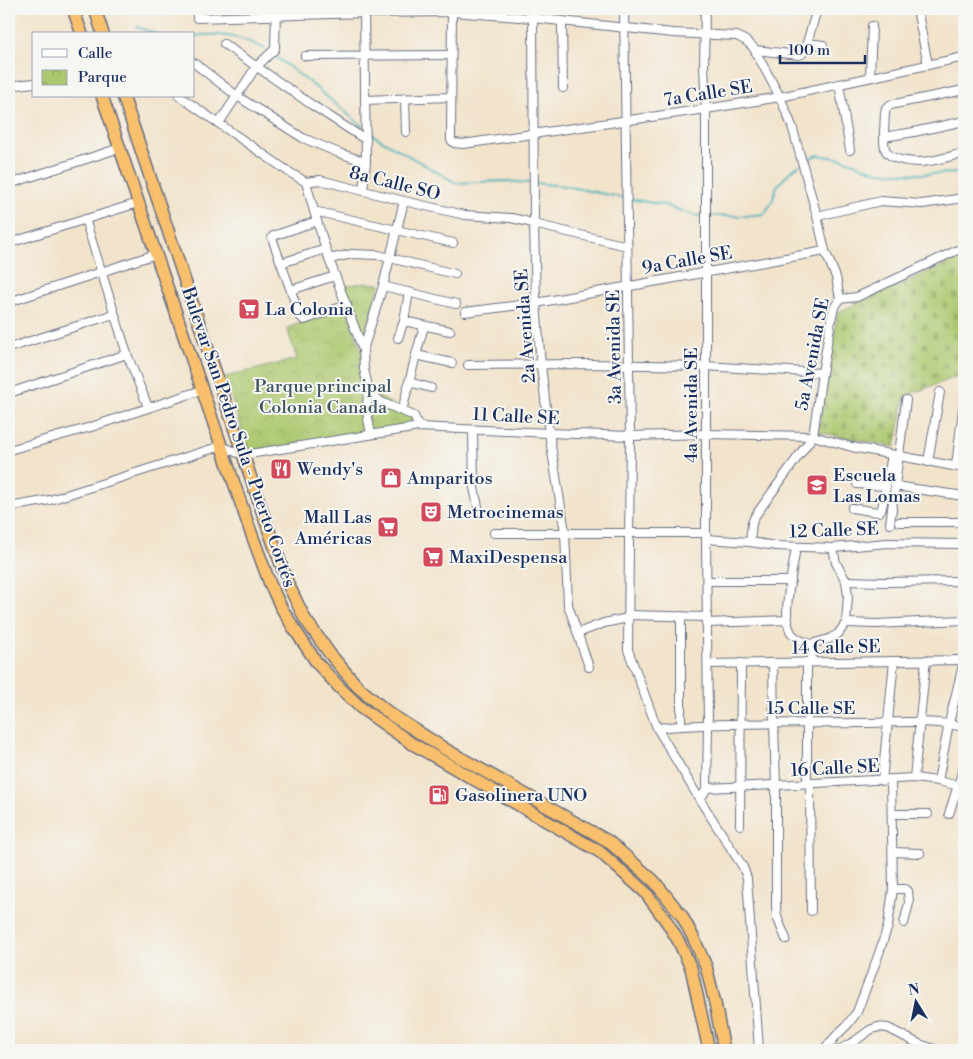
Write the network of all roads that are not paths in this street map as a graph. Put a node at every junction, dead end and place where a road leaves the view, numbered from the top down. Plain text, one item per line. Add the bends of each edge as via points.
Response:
1 (73, 9) edge
2 (95, 9) edge
3 (197, 9) edge
4 (533, 9) edge
5 (624, 9) edge
6 (705, 9) edge
7 (817, 9) edge
8 (917, 9) edge
9 (452, 10) edge
10 (364, 11) edge
11 (276, 12) edge
12 (533, 18) junction
13 (562, 21) junction
14 (872, 26) dead end
15 (624, 28) junction
16 (81, 32) edge
17 (102, 32) edge
18 (705, 35) junction
19 (224, 44) dead end
20 (823, 45) dead end
21 (806, 47) junction
22 (755, 48) junction
23 (451, 55) junction
24 (306, 56) dead end
25 (365, 56) junction
26 (964, 57) edge
27 (195, 64) edge
28 (928, 65) junction
29 (256, 67) junction
30 (870, 77) junction
31 (32, 83) edge
32 (839, 84) junction
33 (9, 86) edge
34 (563, 88) dead end
35 (964, 90) edge
36 (237, 96) junction
37 (451, 96) junction
38 (780, 97) junction
39 (103, 98) edge
40 (124, 98) edge
41 (182, 98) edge
42 (405, 98) junction
43 (365, 100) junction
44 (706, 109) junction
45 (626, 120) junction
46 (964, 121) edge
47 (218, 123) junction
48 (406, 132) dead end
49 (534, 134) junction
50 (884, 137) junction
51 (366, 140) junction
52 (120, 148) junction
53 (850, 150) dead end
54 (964, 153) edge
55 (366, 162) junction
56 (306, 182) junction
57 (9, 184) edge
58 (363, 190) junction
59 (964, 198) edge
60 (404, 201) junction
61 (138, 203) junction
62 (314, 211) junction
63 (817, 216) junction
64 (85, 219) junction
65 (317, 221) junction
66 (534, 224) junction
67 (397, 230) junction
68 (9, 243) edge
69 (453, 243) dead end
70 (628, 246) junction
71 (964, 247) edge
72 (326, 249) junction
73 (825, 251) junction
74 (156, 254) junction
75 (389, 257) junction
76 (329, 259) junction
77 (281, 263) junction
78 (103, 272) junction
79 (705, 272) junction
80 (455, 274) dead end
81 (335, 276) junction
82 (383, 286) junction
83 (628, 286) junction
84 (291, 290) junction
85 (409, 292) junction
86 (840, 299) junction
87 (9, 302) edge
88 (536, 303) junction
89 (456, 304) dead end
90 (347, 305) junction
91 (466, 312) dead end
92 (114, 314) junction
93 (404, 321) junction
94 (424, 326) junction
95 (450, 331) dead end
96 (398, 338) dead end
97 (9, 348) edge
98 (363, 350) junction
99 (127, 354) junction
100 (416, 355) junction
101 (452, 363) dead end
102 (541, 364) junction
103 (629, 364) junction
104 (468, 365) dead end
105 (706, 366) junction
106 (822, 373) junction
107 (409, 382) junction
108 (431, 388) dead end
109 (202, 390) junction
110 (369, 391) junction
111 (940, 392) dead end
112 (9, 393) edge
113 (906, 400) dead end
114 (964, 401) edge
115 (148, 407) junction
116 (402, 411) junction
117 (419, 427) junction
118 (473, 430) junction
119 (548, 433) junction
120 (371, 434) junction
121 (706, 434) junction
122 (630, 436) junction
123 (813, 436) junction
124 (221, 446) junction
125 (9, 450) edge
126 (243, 455) junction
127 (895, 456) junction
128 (928, 462) junction
129 (960, 467) edge
130 (858, 484) dead end
131 (890, 486) junction
132 (964, 496) edge
133 (9, 506) edge
134 (852, 508) dead end
135 (479, 511) dead end
136 (899, 522) dead end
137 (964, 522) edge
138 (890, 524) dead end
139 (565, 532) junction
140 (494, 533) dead end
141 (630, 534) junction
142 (706, 536) junction
143 (750, 542) junction
144 (964, 544) edge
145 (796, 547) junction
146 (833, 548) junction
147 (706, 581) junction
148 (791, 581) junction
149 (846, 581) junction
150 (964, 582) edge
151 (681, 616) junction
152 (628, 617) junction
153 (706, 620) junction
154 (788, 620) junction
155 (964, 620) edge
156 (846, 623) junction
157 (578, 633) junction
158 (811, 644) junction
159 (926, 660) junction
160 (964, 660) edge
161 (894, 661) junction
162 (809, 662) junction
163 (773, 663) junction
164 (708, 664) junction
165 (741, 664) junction
166 (589, 667) dead end
167 (920, 722) junction
168 (807, 723) junction
169 (888, 723) junction
170 (949, 723) junction
171 (708, 724) junction
172 (741, 724) junction
173 (774, 724) junction
174 (681, 726) junction
175 (964, 727) edge
176 (657, 728) junction
177 (964, 766) edge
178 (914, 778) junction
179 (891, 780) junction
180 (938, 780) junction
181 (882, 781) junction
182 (808, 783) junction
183 (740, 786) junction
184 (776, 786) junction
185 (961, 786) edge
186 (707, 788) junction
187 (700, 800) junction
188 (892, 814) junction
189 (928, 814) dead end
190 (949, 814) dead end
191 (740, 825) dead end
192 (893, 852) junction
193 (920, 853) dead end
194 (893, 888) junction
195 (811, 911) dead end
196 (904, 923) dead end
197 (786, 939) dead end
198 (709, 1050) edge
199 (724, 1050) edge
200 (759, 1050) edge
201 (825, 1050) edge
202 (838, 1050) edge
203 (937, 1050) edge

1 - 16 highway
2 - 17 highway
3 - 11 street via 197,18
4 - 12 street, 2a Avenida SE
5 - 15 street, 3a Avenida SE
6 - 18 street, 4a Avenida SE
7 - 21 street
8 - 28 street
9 - 10 street
9 - 12 street
9 - 23 street
10 - 11 street
10 - 25 street
11 - 29 street via 276,46
12 - 13 street
12 - 49 street, 2a Avenida SE
13 - 15 street
13 - 34 street
14 - 30 street
15 - 18 street
15 - 45 street, 3a Avenida SE
18 - 22 street via 737,36
18 - 44 street, 4a Avenida SE
19 - 29 street
20 - 21 street
21 - 22 street via 798,55
22 - 38 street, 5a Avenida SE
23 - 25 street
23 - 37 street
24 - 25 street
25 - 43 street
26 - 28 street, 7a Calle SE
27 - 36 street
28 - 30 street, 7a Calle SE
29 - 36 street
29 - 51 street
30 - 32 street, 7a Calle SE
31 - 33 street
32 - 38 street, 7a Calle SE
32 - 53 street
35 - 50 street via 890,105 885,113
36 - 47 street
36 - 55 street via 303,138
37 - 42 street
37 - 49 street, 7a Calle SE via 451,140 454,143
38 - 44 street, 7a Calle SE
38 - 63 street, 5a Avenida SE via 792,126
39 - 52 highway, Bulevar San Pedro Sula - Puerto Cortés
40 - 126 highway, Bulevar San Pedro Sula - Puerto Cortés
41 - 47 street
42 - 43 street
42 - 48 street
43 - 51 street
44 - 45 street, 7a Calle SE
44 - 79 street, 4a Avenida SE
45 - 49 street, 7a Calle SE
45 - 70 street, 3a Avenida SE
46 - 50 street
47 - 56 street
49 - 66 street, 2a Avenida SE
50 - 54 street via 886,150 898,159 921,162
51 - 55 street
52 - 57 street
52 - 61 highway, Bulevar San Pedro Sula - Puerto Cortés
55 - 58 street
56 - 58 street, 8a Calle SO via 320,180
56 - 62 street
58 - 60 street, 8a Calle SO
59 - 63 street via 922,204 881,201
60 - 66 street, 8a Calle SO via 465,215 511,218
60 - 67 street
61 - 64 street
61 - 74 highway, Bulevar San Pedro Sula - Puerto Cortés
62 - 65 street
62 - 67 street
63 - 73 street, 5a Avenida SE
64 - 68 street
64 - 78 street
65 - 72 street
65 - 77 street via 273,236
66 - 70 street, 8a Calle SO
66 - 88 street, 2a Avenida SE
67 - 69 street
67 - 75 street
70 - 83 street, 3a Avenida SE
71 - 86 street via 857,297
72 - 76 street
72 - 77 street
73 - 79 street, 9a Calle SE
73 - 86 street, 5a Avenida SE via 836,277
74 - 78 street
74 - 109 highway, Bulevar San Pedro Sula - Puerto Cortés
75 - 76 street via 352,254
75 - 80 street
75 - 82 street
76 - 81 street
77 - 84 street
78 - 87 street
78 - 92 street
79 - 83 street, 9a Calle SE
79 - 105 street, 4a Avenida SE
81 - 84 street
81 - 90 street
82 - 85 street
82 - 98 street
83 - 88 street, 9a Calle SE
83 - 103 street, 3a Avenida SE
84 - 90 street via 304,320
85 - 89 street
85 - 93 street
86 - 106 street, 5a Avenida SE via 832,315
88 - 91 street, 9a Calle SE
88 - 102 street, 2a Avenida SE
90 - 98 street
92 - 97 street
92 - 99 street
93 - 94 street
93 - 96 street
94 - 95 street
94 - 100 street
98 - 110 street
99 - 112 street
99 - 115 street
100 - 101 street
100 - 107 street
102 - 103 street
102 - 104 street
102 - 119 street, 2a Avenida SE
103 - 105 street
103 - 122 street, 3a Avenida SE
105 - 106 street
105 - 121 street, 4a Avenida SE
106 - 123 street, 5a Avenida SE
107 - 108 street
107 - 116 street
109 - 115 street
109 - 124 highway, Bulevar San Pedro Sula - Puerto Cortés
110 - 116 street via 381,402
110 - 120 street via 367,413
111 - 128 street
113 - 127 street
114 - 129 street
115 - 125 street
116 - 117 street via 414,416
117 - 118 street, 11 Calle SE
117 - 120 street, 11 Calle SE
118 - 119 street, 11 Calle SE
118 - 135 street via 474,488
119 - 122 street, 11 Calle SE
119 - 139 street, 2a Avenida SE
120 - 126 street, 11 Calle SE
121 - 122 street, 11 Calle SE
121 - 123 street, 11 Calle SE
121 - 142 street, 4a Avenida SE
122 - 141 street, 3a Avenida SE
123 - 127 street, 11 Calle SE
123 - 143 street, 5a Avenida SE via 755,516
124 - 126 street
124 - 133 street via 50,500
124 - 198 highway, Bulevar San Pedro Sula - Puerto Cortés via 270,584 317,663 361,708 411,743 600,852 645,892 679,942 691,968
126 - 199 highway, Bulevar San Pedro Sula - Puerto Cortés via 288,584 305,619 330,654 358,687 390,714 445,749 608,840 654,881 682,916 706,966
127 - 128 street, 11 Calle SE
127 - 131 street
128 - 129 street, 11 Calle SE
130 - 131 street
131 - 132 street
131 - 134 street via 879,512
131 - 138 street
136 - 137 street
139 - 140 street, 12 Calle SE
139 - 141 street, 12 Calle SE
139 - 157 street, 2a Avenida SE via 568,605
141 - 142 street, 12 Calle SE
141 - 152 street, 3a Avenida SE
142 - 143 street, 12 Calle SE
142 - 147 street, 4a Avenida SE
143 - 145 street, 12 Calle SE
144 - 146 street, 12 Calle SE via 887,543
145 - 146 street, 12 Calle SE
145 - 148 street
146 - 149 street via 836,563
147 - 148 street
147 - 153 street, 4a Avenida SE
148 - 154 street
149 - 150 street
149 - 156 street
151 - 152 street
151 - 153 street
151 - 174 street
152 - 157 street
152 - 176 street, 3a Avenida SE via 628,650
153 - 154 street
153 - 164 street, 4a Avenida SE
154 - 158 street via 792,635
155 - 156 street
156 - 158 street via 838,634
157 - 166 street, 2a Avenida SE
158 - 162 street
159 - 160 street, 14 Calle SE
159 - 161 street, 14 Calle SE
159 - 167 street
160 - 170 street
161 - 162 street, 14 Calle SE
161 - 169 street
162 - 163 street, 14 Calle SE
162 - 168 street
163 - 165 street, 14 Calle SE
163 - 173 street
164 - 165 street, 14 Calle SE
164 - 171 street, 4a Avenida SE
165 - 172 street
167 - 169 street, 15 Calle SE
167 - 170 street, 15 Calle SE
167 - 178 street
168 - 169 street, 15 Calle SE
168 - 173 street, 15 Calle SE
168 - 182 street
169 - 181 street
170 - 175 street, 15 Calle SE
170 - 180 street
171 - 172 street, 15 Calle SE
171 - 174 street, 15 Calle SE
171 - 186 street, 4a Avenida SE
172 - 173 street, 15 Calle SE
172 - 183 street
173 - 184 street
174 - 176 street, 15 Calle SE
176 - 187 street
177 - 185 street
178 - 179 street, 16 Calle SE
178 - 180 street, 16 Calle SE
179 - 181 street, 16 Calle SE
179 - 188 street
180 - 185 street, 16 Calle SE
181 - 182 street, 16 Calle SE
182 - 184 street, 16 Calle SE
182 - 195 street
183 - 184 street, 16 Calle SE
183 - 186 street, 16 Calle SE
183 - 191 street
184 - 197 street via 776,907
185 - 190 street
186 - 187 street, 4a Avenida SE
187 - 200 street via 747,878
188 - 189 street
188 - 192 street
192 - 193 street
192 - 194 street
194 - 196 street via 908,891
194 - 201 street via 888,926 857,1012
202 - 203 street via 878,1027 888,1028

